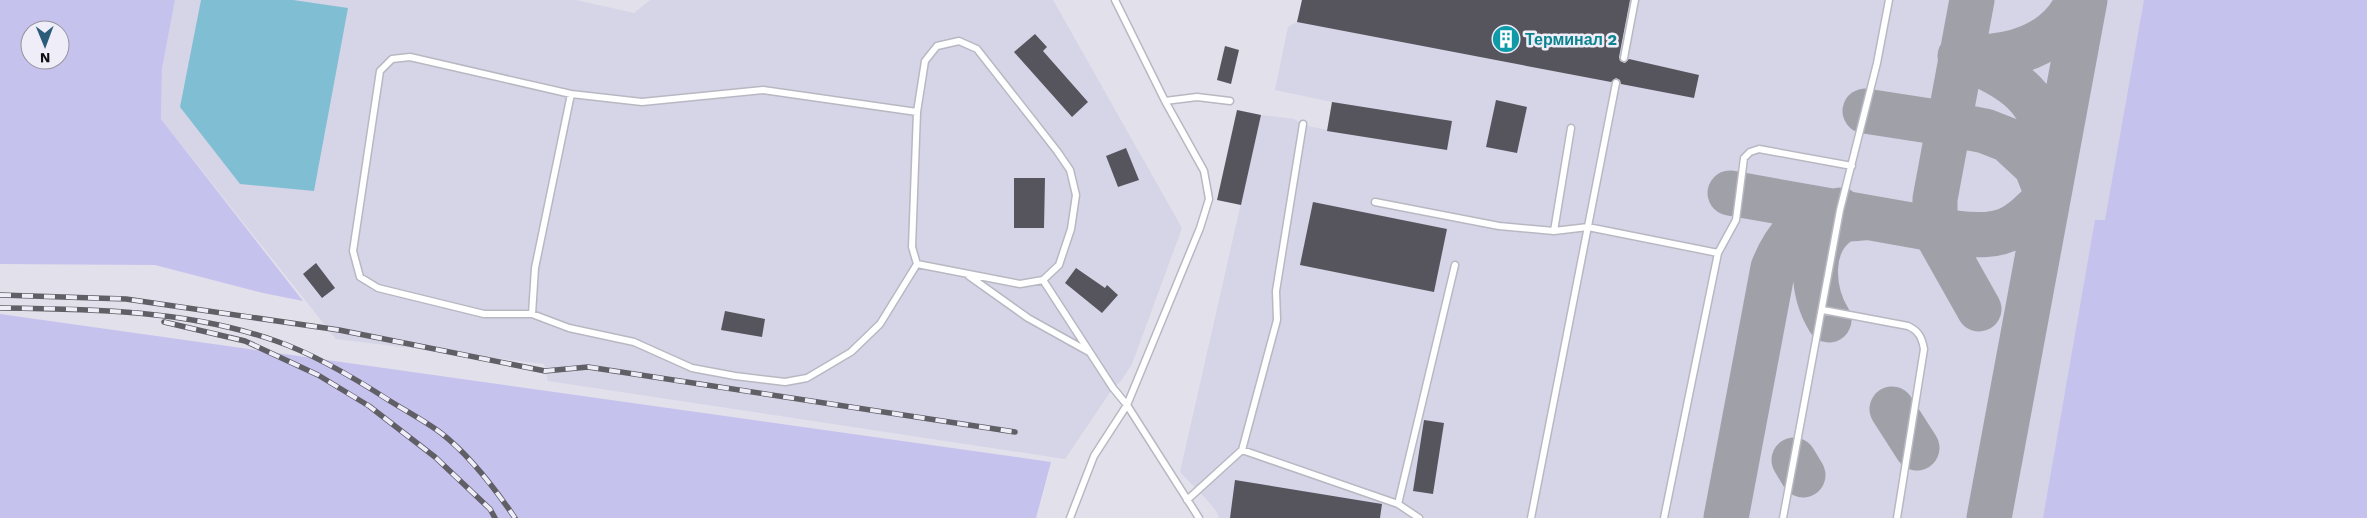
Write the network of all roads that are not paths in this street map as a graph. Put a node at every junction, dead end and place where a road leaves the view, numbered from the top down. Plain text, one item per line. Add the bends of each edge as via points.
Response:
1 (1115, 0) edge
2 (1635, 0) edge
3 (1889, 0) edge
4 (1624, 58) dead end
5 (1616, 83) dead end
6 (571, 94) junction
7 (1165, 101) junction
8 (1230, 101) dead end
9 (917, 112) junction
10 (1303, 124) dead end
11 (1572, 128) dead end
12 (1852, 166) junction
13 (1375, 202) dead end
14 (1588, 227) junction
15 (1554, 231) junction
16 (1718, 253) junction
17 (917, 264) junction
18 (1455, 265) dead end
19 (966, 274) junction
20 (1043, 280) junction
21 (1823, 310) junction
22 (532, 314) junction
23 (1090, 352) junction
24 (1126, 405) junction
25 (1242, 450) junction
26 (1187, 500) junction
27 (1398, 504) junction
28 (1070, 518) edge
29 (1199, 518) edge
30 (1420, 518) edge
31 (1531, 518) edge
32 (1664, 518) edge
33 (1783, 518) edge
34 (1897, 518) edge

1 - 7 lane
2 - 4 lane
3 - 12 lane
5 - 14 lane
6 - 9 lane via 642,102 763,90
6 - 22 lane via 535,268
6 - 22 lane via 410,57 392,59 380,71 353,251 360,277 378,288 484,314
7 - 8 lane via 1197,97
7 - 24 lane via 1204,171 1209,199
9 - 17 lane via 912,247
9 - 20 lane via 925,61 937,46 959,41 977,49 1057,150 1070,170 1076,194 1071,229 1059,265
10 - 25 lane via 1276,291 1277,320
11 - 15 lane
12 - 16 lane via 1759,149 1750,152 1744,158 1736,220
12 - 21 lane via 1840,210
13 - 15 lane via 1499,226
14 - 15 lane
14 - 16 lane
14 - 31 lane
16 - 32 lane
17 - 19 lane
17 - 22 lane via 880,324 851,352 807,378 785,382 692,368 634,342 569,328
18 - 27 lane
19 - 20 lane via 1020,284
19 - 23 lane via 1028,318
20 - 23 lane
21 - 33 lane
21 - 34 lane via 1908,326 1915,329 1922,339 1924,349
23 - 24 lane
24 - 26 lane
24 - 28 lane via 1094,456
25 - 26 lane
25 - 27 lane
26 - 29 lane
27 - 30 lane

